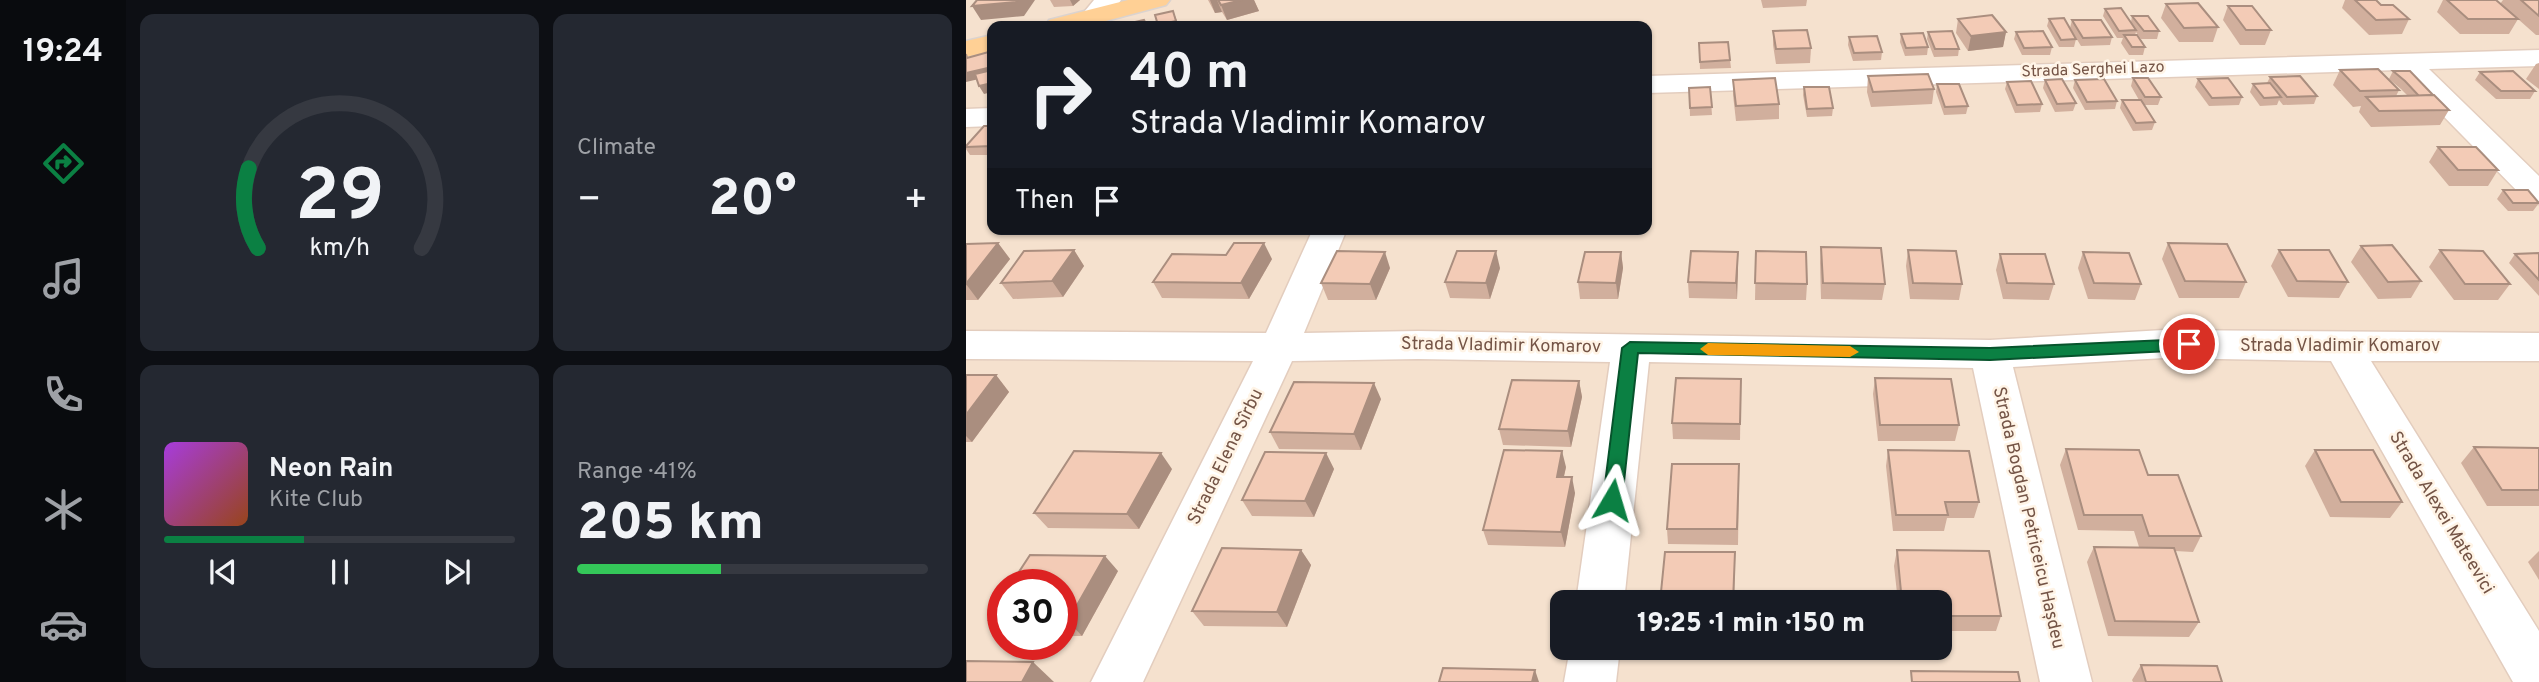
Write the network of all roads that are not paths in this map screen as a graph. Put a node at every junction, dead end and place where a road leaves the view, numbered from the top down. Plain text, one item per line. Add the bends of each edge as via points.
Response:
1 (1157, 0) edge
2 (1100, 9) edge
3 (1070, 21) edge
4 (987, 44) edge
5 (966, 49) edge
6 (2539, 58) edge
7 (2405, 61) junction
8 (1652, 85) edge
9 (987, 117) edge
10 (966, 118) edge
11 (2539, 194) edge
12 (1327, 235) edge
13 (966, 345) edge
14 (2539, 346) edge
15 (1279, 347) junction
16 (1630, 348) junction
17 (2343, 348) junction
18 (1990, 354) junction
19 (1601, 590) edge
20 (1593, 660) edge
21 (2539, 678) edge
22 (1117, 682) edge
23 (1590, 682) edge
24 (2066, 682) edge

1 - 2 main road
2 - 3 main road
4 - 5 main road
6 - 7 street, Strada Serghei Lazo
7 - 8 street, Strada Serghei Lazo
7 - 11 street
9 - 10 street
12 - 15 street, Strada Elena Sîrbu
13 - 15 street, Strada Vladimir Komarov
14 - 17 street, Strada Vladimir Komarov
15 - 16 street, Strada Vladimir Komarov
15 - 22 street, Strada Elena Sîrbu
16 - 18 street, Strada Vladimir Komarov
16 - 19 street
17 - 18 street, Strada Vladimir Komarov via 2164,344
17 - 21 street, Strada Alexei Mateevici
18 - 24 street, Strada Bogdan Petriceicu Hașdeu
20 - 23 street

